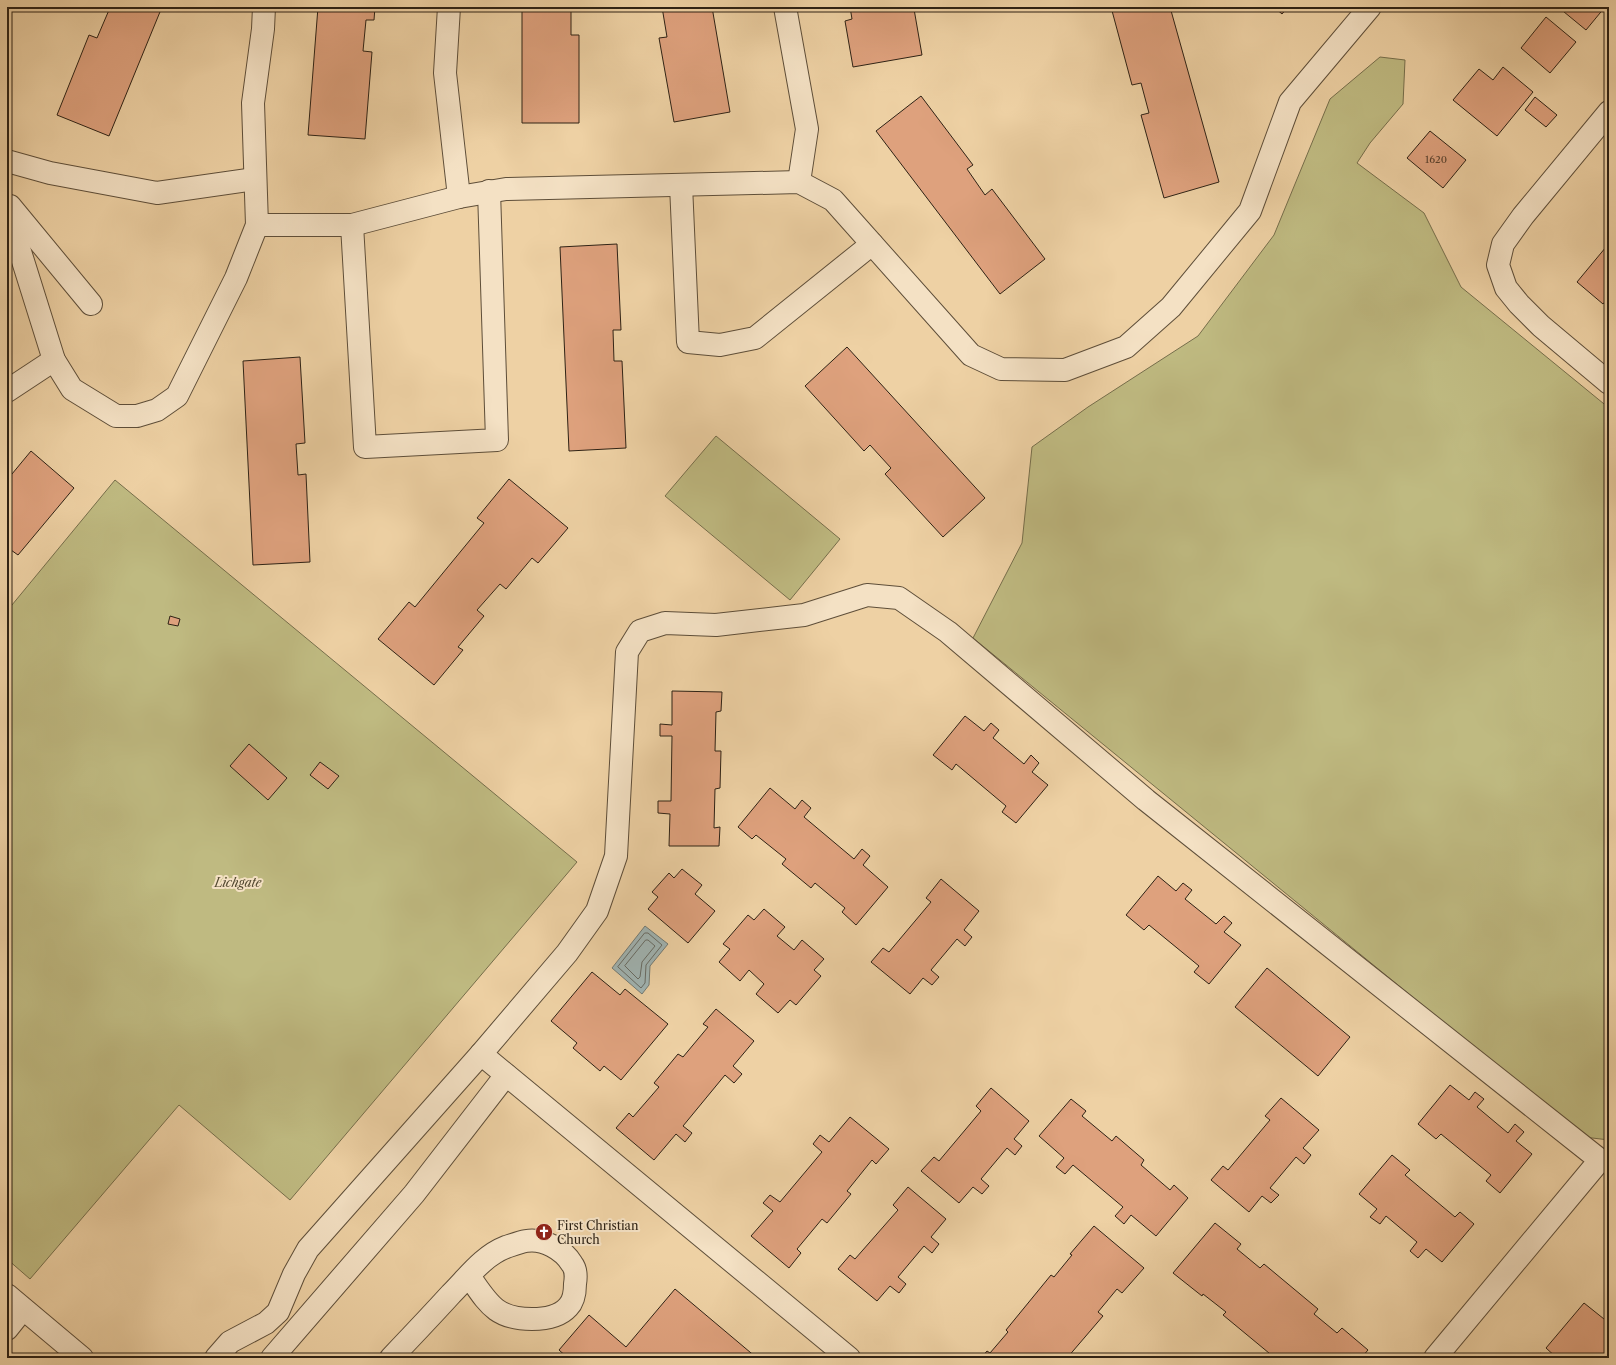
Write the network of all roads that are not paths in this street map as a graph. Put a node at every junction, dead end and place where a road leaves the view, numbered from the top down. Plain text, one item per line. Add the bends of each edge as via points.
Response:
1 (264, 7) edge
2 (449, 7) edge
3 (786, 7) edge
4 (1370, 7) edge
5 (1609, 112) edge
6 (7, 160) edge
7 (255, 179) junction
8 (799, 182) junction
9 (681, 185) junction
10 (489, 191) junction
11 (459, 196) junction
12 (7, 202) edge
13 (7, 210) edge
14 (257, 225) junction
15 (352, 225) junction
16 (872, 244) junction
17 (91, 304) dead end
18 (54, 360) junction
19 (1609, 383) edge
20 (7, 392) edge
21 (480, 1054) junction
22 (506, 1076) junction
23 (469, 1276) junction
24 (15, 1302) edge
25 (7, 1329) edge
26 (82, 1358) edge
27 (216, 1358) edge
28 (272, 1358) edge
29 (391, 1358) edge
30 (849, 1358) edge
31 (1435, 1358) edge

1 - 7 street via 253,103
2 - 11 street via 445,73
3 - 8 street via 807,129
4 - 16 street via 1290,102 1250,211 1171,307 1126,347 1065,370 1001,369 972,355
5 - 19 street via 1515,227 1503,244 1498,265 1506,288 1518,304
6 - 7 street via 50,173 157,193
7 - 14 street
8 - 9 street
8 - 16 street via 833,200
9 - 10 street
9 - 16 street via 688,342 720,346 755,338
10 - 11 street
10 - 15 street via 497,440 365,447
11 - 15 street
12 - 17 street
13 - 18 street
14 - 15 street
14 - 18 street via 236,278 177,396 157,410 137,416 116,416 72,389
18 - 20 street
21 - 22 street
21 - 27 street via 308,1249 278,1312 266,1323 230,1342
21 - 31 street via 567,953 597,910 616,856 627,652 640,631 665,623 716,625 804,615 867,595 899,598 948,632 1146,800 1600,1160
22 - 28 street via 414,1194
22 - 30 street
23 - 23 street via 487,1302 502,1314 524,1319 554,1316 569,1307 575,1293 576,1277 573,1265 565,1254 541,1242 526,1241 505,1247 483,1261
23 - 29 street
24 - 25 street
24 - 26 street

